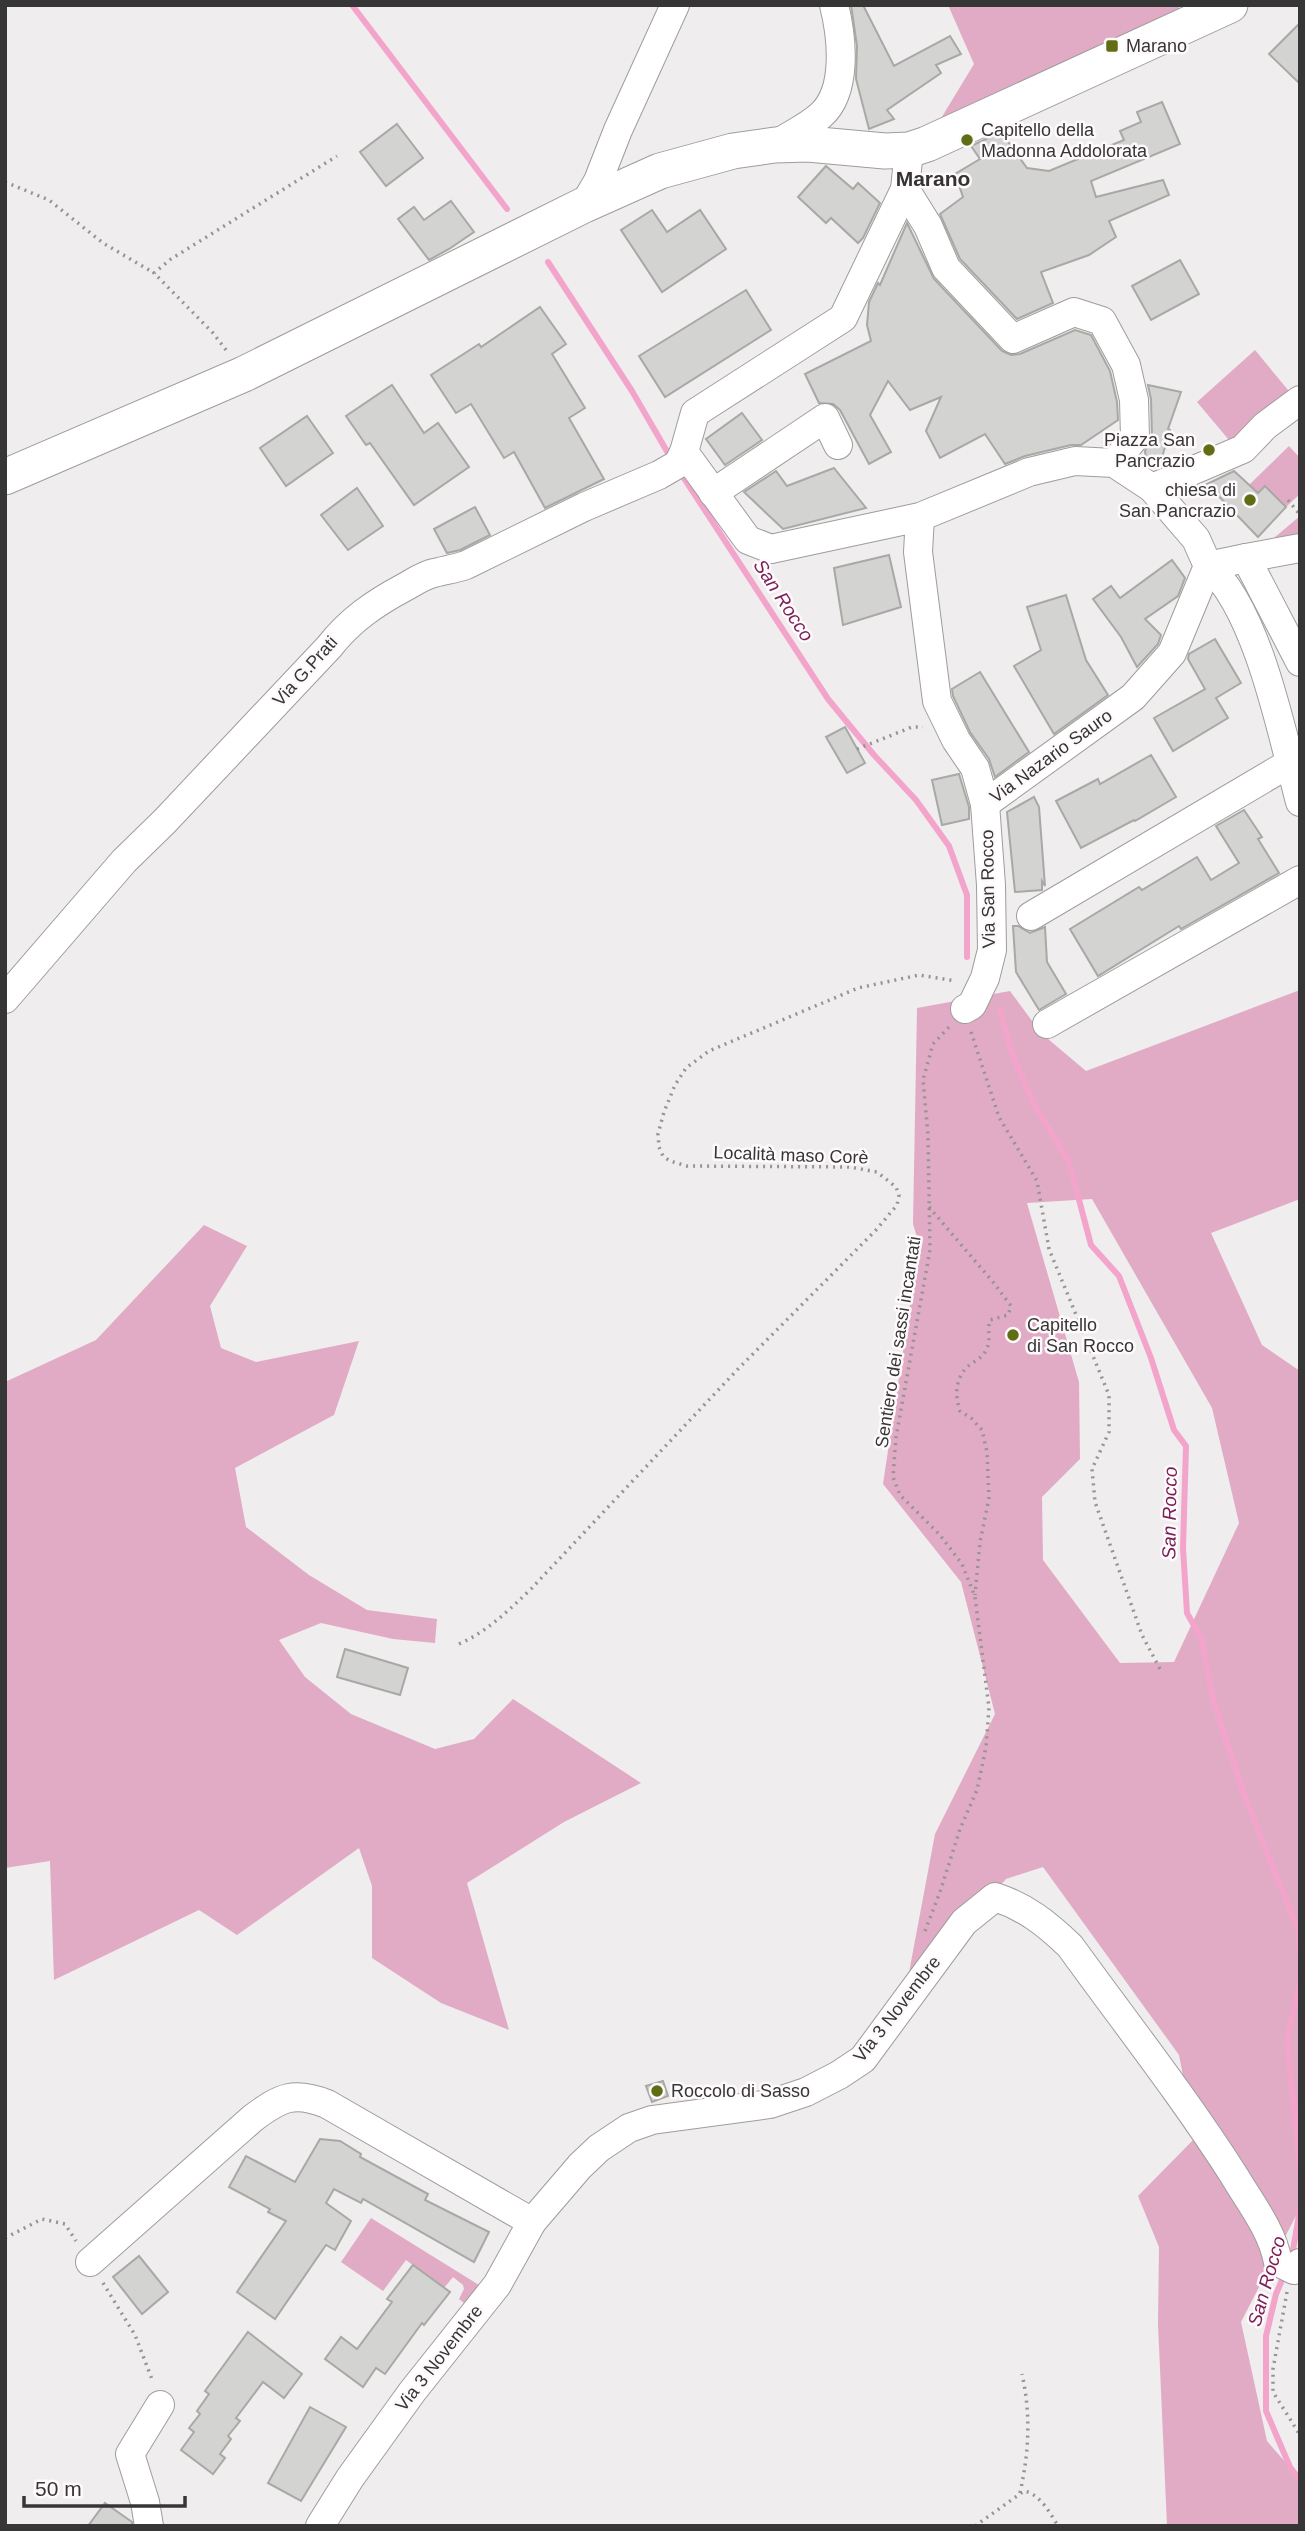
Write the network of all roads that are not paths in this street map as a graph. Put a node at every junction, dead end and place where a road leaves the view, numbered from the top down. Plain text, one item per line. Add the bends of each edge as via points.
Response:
1 (676, 5) edge
2 (834, 5) edge
3 (1230, 5) edge
4 (1183, 16) edge
5 (775, 145) junction
6 (909, 150) junction
7 (905, 189) junction
8 (584, 205) junction
9 (1300, 400) edge
10 (838, 445) dead end
11 (1114, 463) junction
12 (673, 464) junction
13 (5, 477) edge
14 (1152, 488) junction
15 (713, 493) junction
16 (920, 517) junction
17 (1300, 548) edge
18 (1246, 558) junction
19 (1208, 566) junction
20 (1300, 662) edge
21 (1290, 763) junction
22 (1300, 802) edge
23 (985, 804) junction
24 (1300, 880) edge
25 (1031, 916) dead end
26 (5, 999) edge
27 (965, 1009) road end
28 (1047, 1024) dead end
29 (532, 2222) junction
30 (90, 2262) road end
31 (1290, 2266) edge
32 (160, 2405) road end
33 (149, 2526) edge
34 (320, 2526) edge

1 - 8 street
2 - 5 street via 842,54 836,95 822,114
3 - 4 main road
4 - 6 main road
5 - 6 main road
5 - 8 main road via 660,171
6 - 7 street
7 - 11 street via 946,268 1013,339 1074,312 1102,321 1126,365 1134,400 1135,438
7 - 12 street via 843,318 695,413
8 - 13 main road via 244,374
9 - 14 street via 1243,449
10 - 15 street via 825,418
11 - 14 street
11 - 16 street via 1075,461 1028,472
12 - 15 street
12 - 26 street, Via G.Prati via 466,565 416,580 361,613 124,861
14 - 19 street via 1196,540
15 - 16 street via 748,540 771,549
16 - 23 street, Via Nazario Sauro via 918,552 937,701 975,768
17 - 18 street
18 - 19 street
18 - 20 street
19 - 21 street via 1223,579 1247,625
19 - 23 street, Via Nazario Sauro via 1172,653 1133,698
21 - 22 street
21 - 25 street
23 - 27 street, Via San Rocco via 992,950 982,985
24 - 28 street
29 - 30 street via 327,2104 294,2096 253,2118
29 - 31 street, Via 3 Novembre via 580,2166 629,2128 652,2120 770,2104 839,2076 863,2059 964,1922 996,1897 1047,1924 1070,1946 1217,2149
29 - 34 street, Via 3 Novembre via 497,2285 412,2392
32 - 33 street via 130,2454

